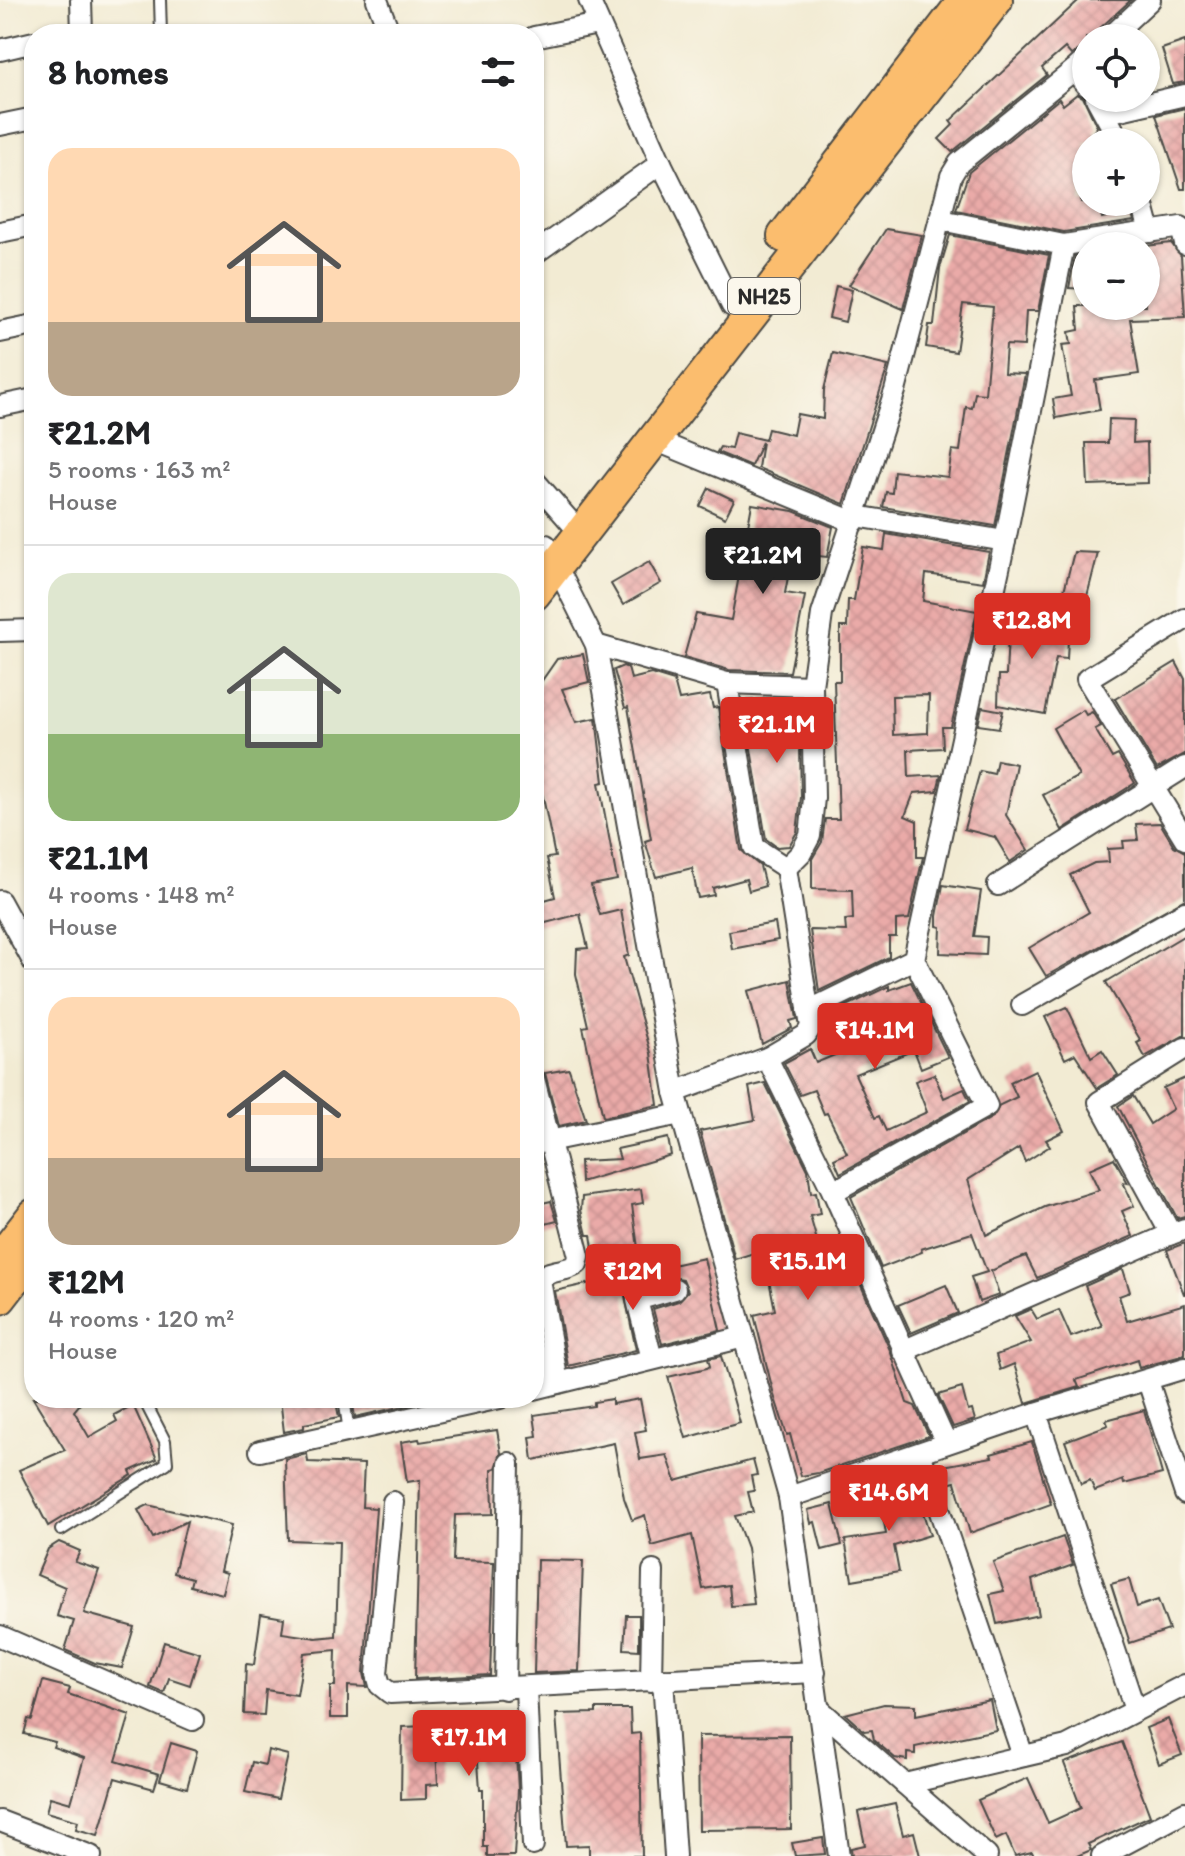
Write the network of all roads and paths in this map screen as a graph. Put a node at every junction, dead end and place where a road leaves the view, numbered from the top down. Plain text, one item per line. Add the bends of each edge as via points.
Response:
1 (81, 0) edge
2 (160, 0) edge
3 (377, 0) edge
4 (589, 0) edge
5 (996, 0) edge
6 (1150, 0) edge
7 (959, 11) edge
8 (80, 24) edge
9 (161, 24) edge
10 (386, 24) edge
11 (598, 24) junction
12 (1124, 24) edge
13 (544, 35) edge
14 (24, 44) edge
15 (0, 50) edge
16 (1072, 78) edge
17 (1185, 95) edge
18 (1160, 98) edge
19 (24, 120) edge
20 (0, 125) edge
21 (661, 163) junction
22 (1146, 216) edge
23 (941, 220) junction
24 (24, 227) edge
25 (0, 232) edge
26 (1150, 232) edge
27 (1160, 232) edge
28 (1184, 232) edge
29 (1072, 244) edge
30 (1064, 245) junction
31 (544, 247) edge
32 (732, 306) junction
33 (24, 327) edge
34 (0, 332) edge
35 (24, 401) edge
36 (0, 406) edge
37 (652, 439) junction
38 (544, 492) edge
39 (855, 519) junction
40 (574, 527) junction
41 (1005, 541) junction
42 (545, 557) edge
43 (1185, 619) edge
44 (24, 630) edge
45 (0, 631) edge
46 (596, 645) junction
47 (727, 683) junction
48 (812, 686) junction
49 (1185, 767) edge
50 (1154, 787) junction
51 (1185, 839) edge
52 (786, 868) junction
53 (998, 885) dead end
54 (1185, 912) edge
55 (3, 915) edge
56 (24, 948) edge
57 (914, 959) junction
58 (1022, 1005) dead end
59 (808, 1011) junction
60 (1185, 1048) edge
61 (767, 1058) junction
62 (675, 1092) junction
63 (681, 1114) junction
64 (544, 1142) edge
65 (544, 1152) edge
66 (833, 1192) junction
67 (24, 1228) edge
68 (1178, 1232) edge
69 (0, 1259) edge
70 (24, 1267) edge
71 (544, 1275) edge
72 (675, 1289) dead end
73 (0, 1298) edge
74 (544, 1303) edge
75 (744, 1337) junction
76 (903, 1351) junction
77 (652, 1359) junction
78 (1185, 1368) edge
79 (1148, 1381) junction
80 (558, 1383) junction
81 (544, 1386) edge
82 (148, 1408) edge
83 (345, 1408) edge
84 (446, 1408) edge
85 (1036, 1413) junction
86 (349, 1432) junction
87 (946, 1443) junction
88 (260, 1451) dead end
89 (920, 1453) junction
90 (509, 1463) dead end
91 (1185, 1494) edge
92 (789, 1497) junction
93 (393, 1502) dead end
94 (61, 1530) dead end
95 (653, 1571) dead end
96 (0, 1636) edge
97 (815, 1672) junction
98 (657, 1680) junction
99 (1185, 1685) edge
100 (526, 1688) junction
101 (505, 1689) junction
102 (818, 1708) junction
103 (1135, 1710) junction
104 (193, 1720) dead end
105 (1023, 1756) junction
106 (905, 1784) junction
107 (1185, 1812) edge
108 (0, 1821) edge
109 (533, 1845) dead end
110 (91, 1856) edge
111 (675, 1856) edge
112 (839, 1856) edge
113 (987, 1856) edge
114 (1102, 1856) edge

1 - 8 street
2 - 9 lane
3 - 10 street
4 - 11 street
5 - 7 main road, NH25
6 - 12 street
7 - 32 main road, NH25
7 - 37 main road, NH25
11 - 13 street
11 - 21 street
14 - 15 street
16 - 23 street via 959,163
17 - 18 street
19 - 20 street
21 - 31 street
21 - 32 street
22 - 26 street
23 - 30 street
23 - 39 street
24 - 25 street
27 - 28 street
29 - 30 street
30 - 41 street
32 - 40 main road, NH25
33 - 34 street
35 - 36 street
37 - 39 street
37 - 40 main road, NH25
38 - 40 street
39 - 41 street
39 - 48 street via 822,614
40 - 42 main road, NH25
41 - 57 street
42 - 46 street
43 - 50 street via 1087,679
44 - 45 street
46 - 47 street
46 - 62 street
47 - 48 street
47 - 52 street via 754,847
48 - 52 street via 810,836
49 - 50 street
50 - 51 street
50 - 53 street
52 - 59 street
54 - 58 street
55 - 56 street
57 - 59 street
57 - 66 street via 987,1106
59 - 61 street via 811,1027 806,1035
60 - 68 street via 1099,1102
61 - 62 street
61 - 66 street
62 - 63 street
63 - 64 street
63 - 75 street
65 - 71 street via 579,1256 571,1269
66 - 76 street
67 - 69 main road
68 - 76 street
70 - 73 main road
72 - 77 street via 637,1300
74 - 80 street
75 - 77 street
75 - 92 street
76 - 87 street
77 - 80 street
78 - 79 street
79 - 85 street
79 - 91 street
80 - 81 street
82 - 94 lane via 165,1441 167,1463
83 - 86 lane
84 - 86 street
85 - 87 street
85 - 103 street
86 - 88 street
87 - 89 street
89 - 92 street
89 - 105 street
90 - 101 street
92 - 97 street
93 - 101 street via 380,1685 390,1693
95 - 98 street
96 - 104 street
97 - 98 street
97 - 102 street
98 - 100 street
98 - 111 street
99 - 103 street
100 - 101 street
100 - 109 street
102 - 106 street
102 - 112 street
103 - 105 street via 1067,1746
105 - 106 street
106 - 113 street
107 - 114 street
108 - 110 street

